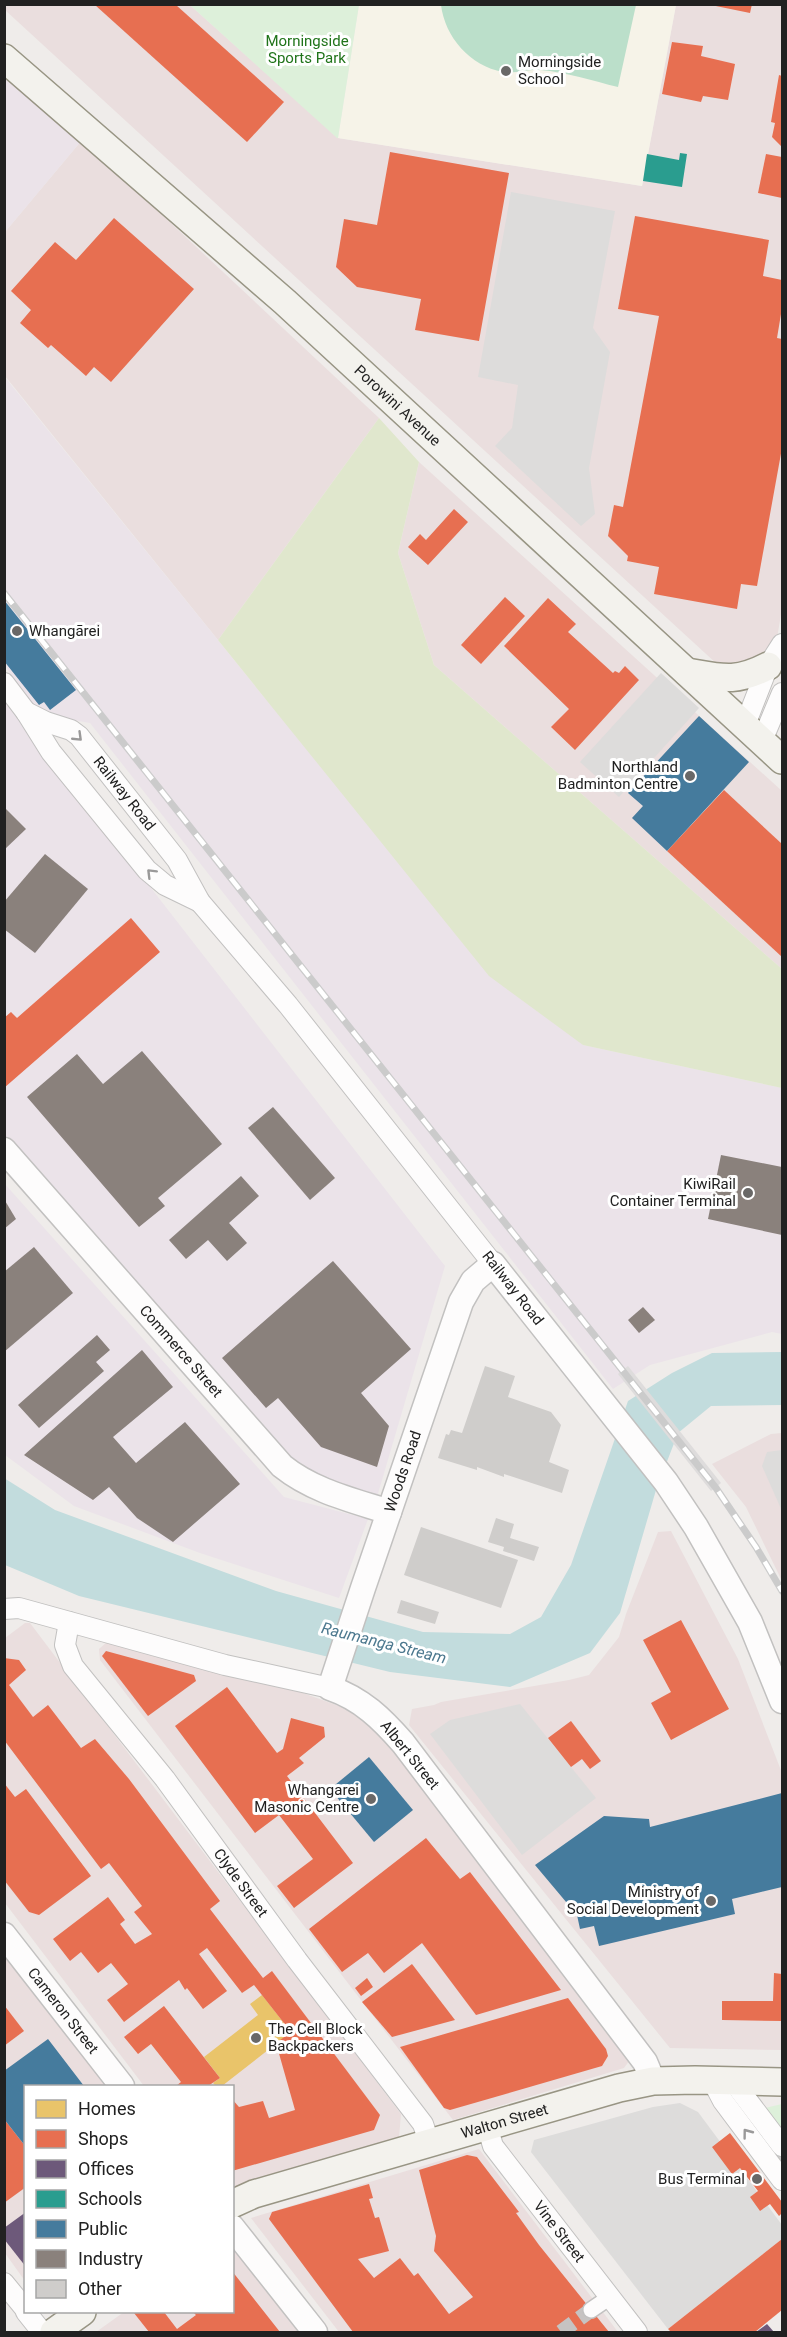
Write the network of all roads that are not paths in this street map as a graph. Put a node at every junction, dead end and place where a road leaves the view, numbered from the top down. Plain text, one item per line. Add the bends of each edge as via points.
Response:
1 (4, 58) edge
2 (775, 655) edge
3 (687, 672) junction
4 (4, 683) edge
5 (783, 693) edge
6 (26, 712) junction
7 (753, 733) junction
8 (783, 760) edge
9 (200, 902) junction
10 (4, 1149) edge
11 (493, 1264) junction
12 (389, 1512) junction
13 (4, 1609) edge
14 (69, 1622) junction
15 (330, 1688) junction
16 (783, 1701) edge
17 (4, 1935) edge
18 (722, 2080) junction
19 (653, 2081) junction
20 (783, 2082) edge
21 (121, 2085) edge
22 (487, 2126) junction
23 (429, 2142) junction
24 (783, 2146) edge
25 (783, 2180) edge
26 (234, 2203) edge
27 (234, 2230) edge
28 (4, 2283) edge
29 (610, 2297) junction
30 (24, 2308) edge
31 (591, 2310) tunnel mouth
32 (28, 2313) edge
33 (81, 2313) edge
34 (42, 2332) edge
35 (54, 2332) edge
36 (315, 2332) edge
37 (637, 2332) edge

1 - 3 main road, Porowini Avenue via 299,315
2 - 3 main road via 752,675 728,679
2 - 7 street
3 - 7 main road, Porowini Avenue
4 - 6 street, Railway Road
5 - 7 street
9 -> 6 street, Railway Road via 149,873 51,752
6 -> 9 street, Railway Road via 77,733 177,860
7 - 8 main road, Porowini Avenue
9 - 11 street, Railway Road via 296,1014
10 - 12 street, Commerce Street via 282,1466 314,1487
11 - 12 street, Woods Road via 473,1281 464,1296
11 - 16 street, Railway Road via 666,1482 696,1527 750,1622
12 - 15 street, Woods Road
13 - 14 street, Albert Street via 19,1608
14 - 15 street, Albert Street via 225,1665
14 - 23 street, Clyde Street via 65,1645 73,1666 165,1779 423,2124
15 - 19 street, Albert Street via 370,1709 403,1743 645,2062
17 - 21 street, Cameron Street
18 - 19 main road, Walton Street
18 - 20 main road, Walton Street
18 - 24 street
25 -> 18 street via 723,2101
19 - 22 main road, Walton Street
22 - 23 main road, Walton Street
22 - 29 street, Vine Street via 493,2146
23 - 26 main road, Walton Street
27 - 36 street
28 - 30 street
29 - 31 street
29 - 37 street, Vine Street
32 - 34 street
33 - 35 main road

